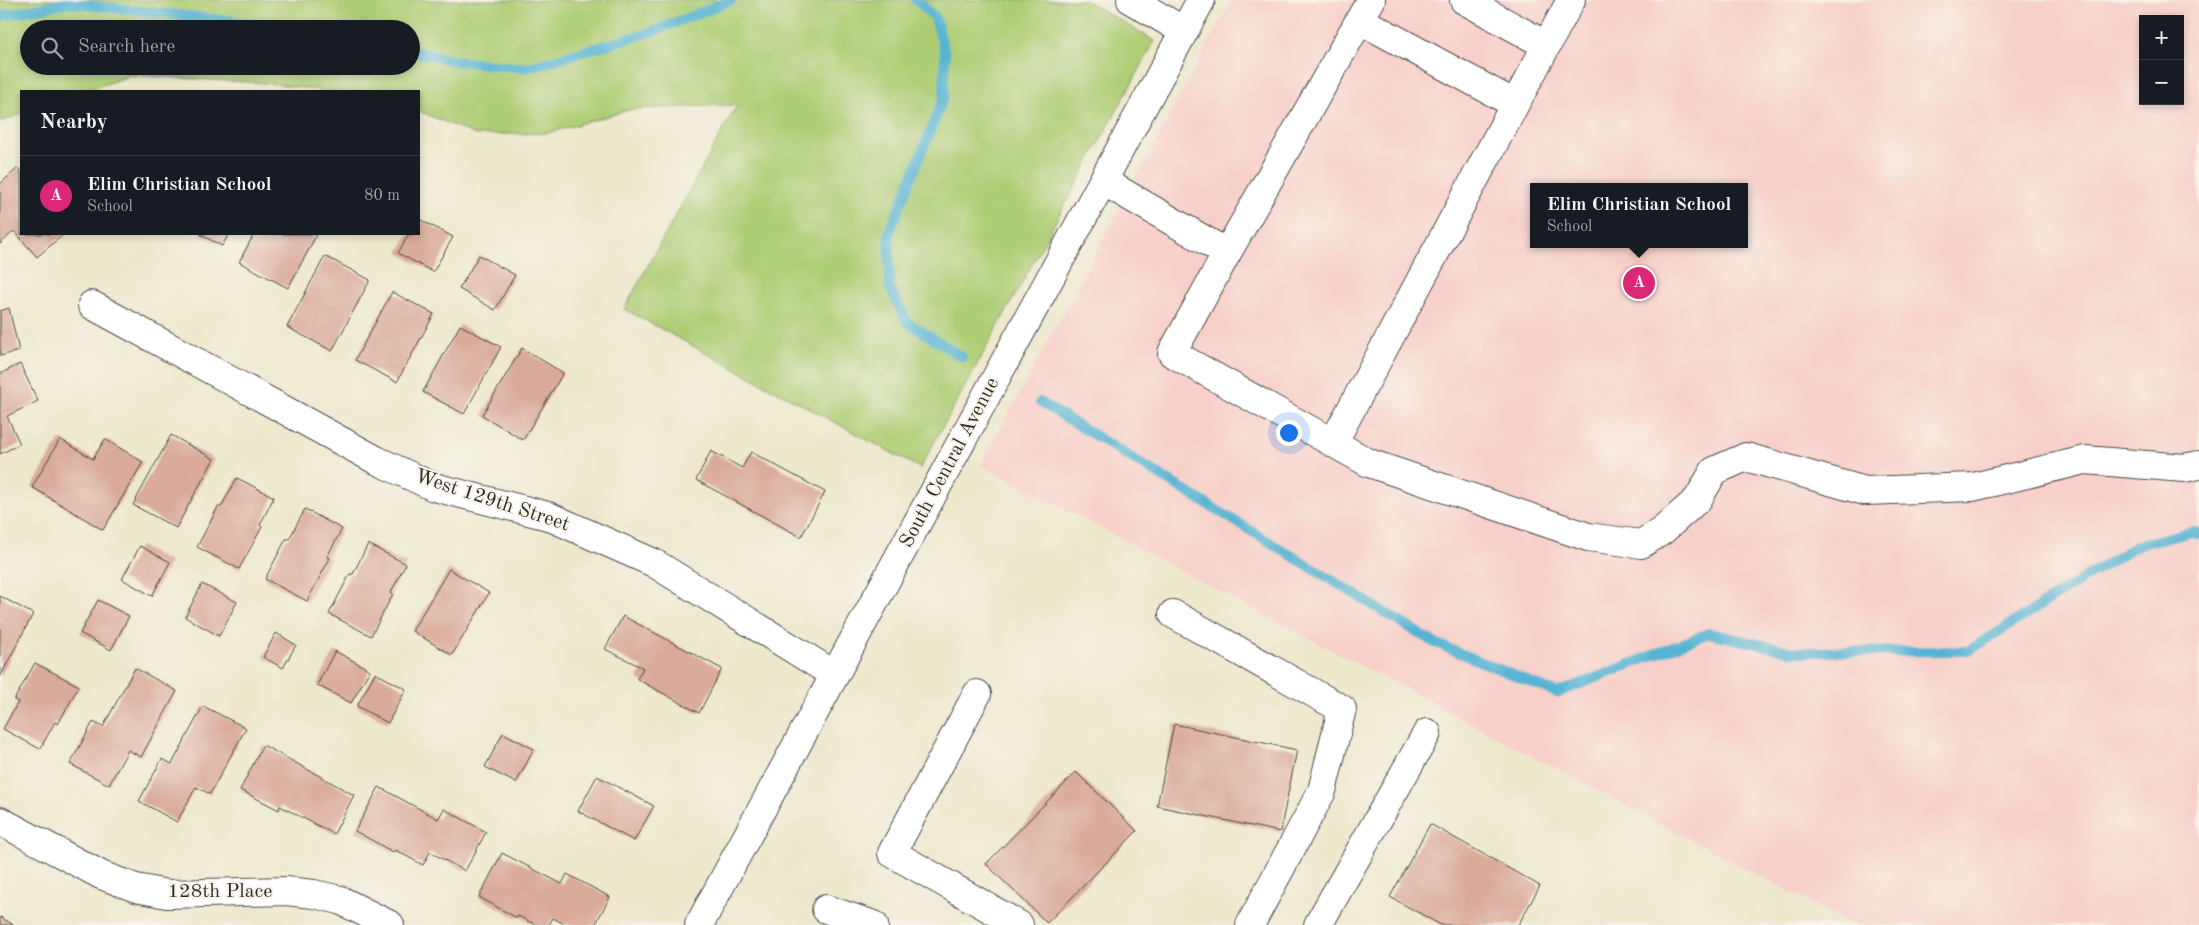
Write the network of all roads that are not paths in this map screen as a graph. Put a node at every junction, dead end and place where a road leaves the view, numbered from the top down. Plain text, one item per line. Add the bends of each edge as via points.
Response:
1 (1131, 0) edge
2 (1201, 0) edge
3 (1464, 0) edge
4 (1570, 0) edge
5 (1365, 10) edge
6 (1184, 31) junction
7 (1546, 45) junction
8 (1515, 104) junction
9 (1103, 181) junction
10 (1227, 253) junction
11 (92, 305) dead end
12 (1333, 443) junction
13 (2199, 466) edge
14 (1173, 614) dead end
15 (834, 676) junction
16 (977, 694) dead end
17 (1427, 734) dead end
18 (0, 821) edge
19 (826, 909) dead end
20 (390, 925) edge
21 (699, 925) edge
22 (874, 925) edge
23 (1019, 925) edge
24 (1250, 925) edge
25 (1318, 925) edge

1 - 6 street
2 - 6 street, South Central Avenue
3 - 7 street
4 - 7 street
5 - 8 street
5 - 10 street
6 - 9 street, South Central Avenue
7 - 8 street
8 - 12 street
9 - 10 street
9 - 15 street, South Central Avenue
10 - 12 street via 1172,352
11 - 15 street, West 129th Street via 376,460 434,487 548,516 654,563
12 - 13 street via 1369,463 1588,537 1641,544 1662,531 1698,499 1714,472 1746,458 1865,491 1973,487 2085,460 2184,468
14 - 24 street via 1342,709 1322,791
15 - 21 street, South Central Avenue
16 - 23 street via 892,853
17 - 25 street
18 - 20 street, 128th Place via 101,875 136,888 167,894 286,891 314,894 340,900
19 - 22 street

